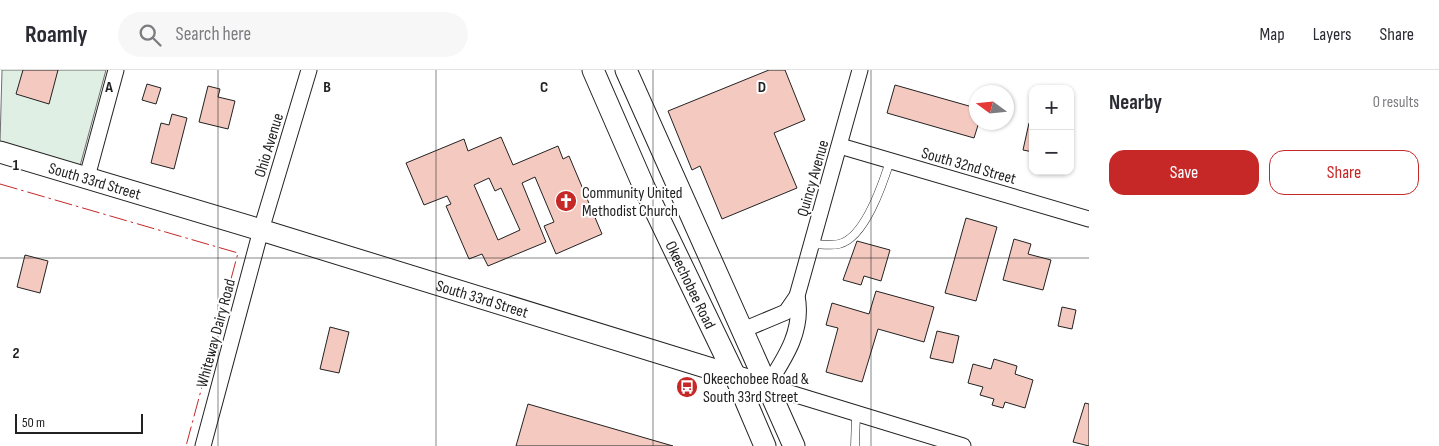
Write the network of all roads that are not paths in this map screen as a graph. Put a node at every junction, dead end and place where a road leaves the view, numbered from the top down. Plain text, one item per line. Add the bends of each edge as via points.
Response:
1 (116, 70) edge
2 (309, 70) edge
3 (593, 70) edge
4 (626, 70) edge
5 (860, 70) edge
6 (840, 146) junction
7 (0, 152) edge
8 (890, 161) junction
9 (87, 178) junction
10 (1089, 219) edge
11 (261, 230) junction
12 (812, 244) junction
13 (797, 296) junction
14 (743, 330) junction
15 (736, 378) junction
16 (768, 386) junction
17 (856, 414) junction
18 (203, 446) edge
19 (764, 446) edge
20 (794, 446) edge
21 (855, 446) edge
22 (963, 446) edge

1 - 9 street
2 - 11 street, Ohio Avenue
3 - 15 main road, Okeechobee Road via 644,187
4 - 14 main road, Okeechobee Road
5 - 6 street, Quincy Avenue
6 - 8 street, South 32nd Street
6 - 12 street, Quincy Avenue
7 - 9 main road, South 33rd Street
8 - 10 street, South 32nd Street
8 - 12 lane via 879,194 856,234 840,244
9 - 11 main road, South 33rd Street
11 - 15 main road, South 33rd Street
11 - 18 street, Whiteway Dairy Road
12 - 13 street, Quincy Avenue
13 - 14 street, Quincy Avenue via 786,312
13 - 16 street, Quincy Avenue via 800,310 790,349
14 - 16 main road, Okeechobee Road
15 - 16 main road, South 33rd Street
15 - 19 main road, Okeechobee Road
16 - 17 street, South 33rd Street
16 - 20 main road, Okeechobee Road
17 - 21 lane
17 - 22 street, South 33rd Street

